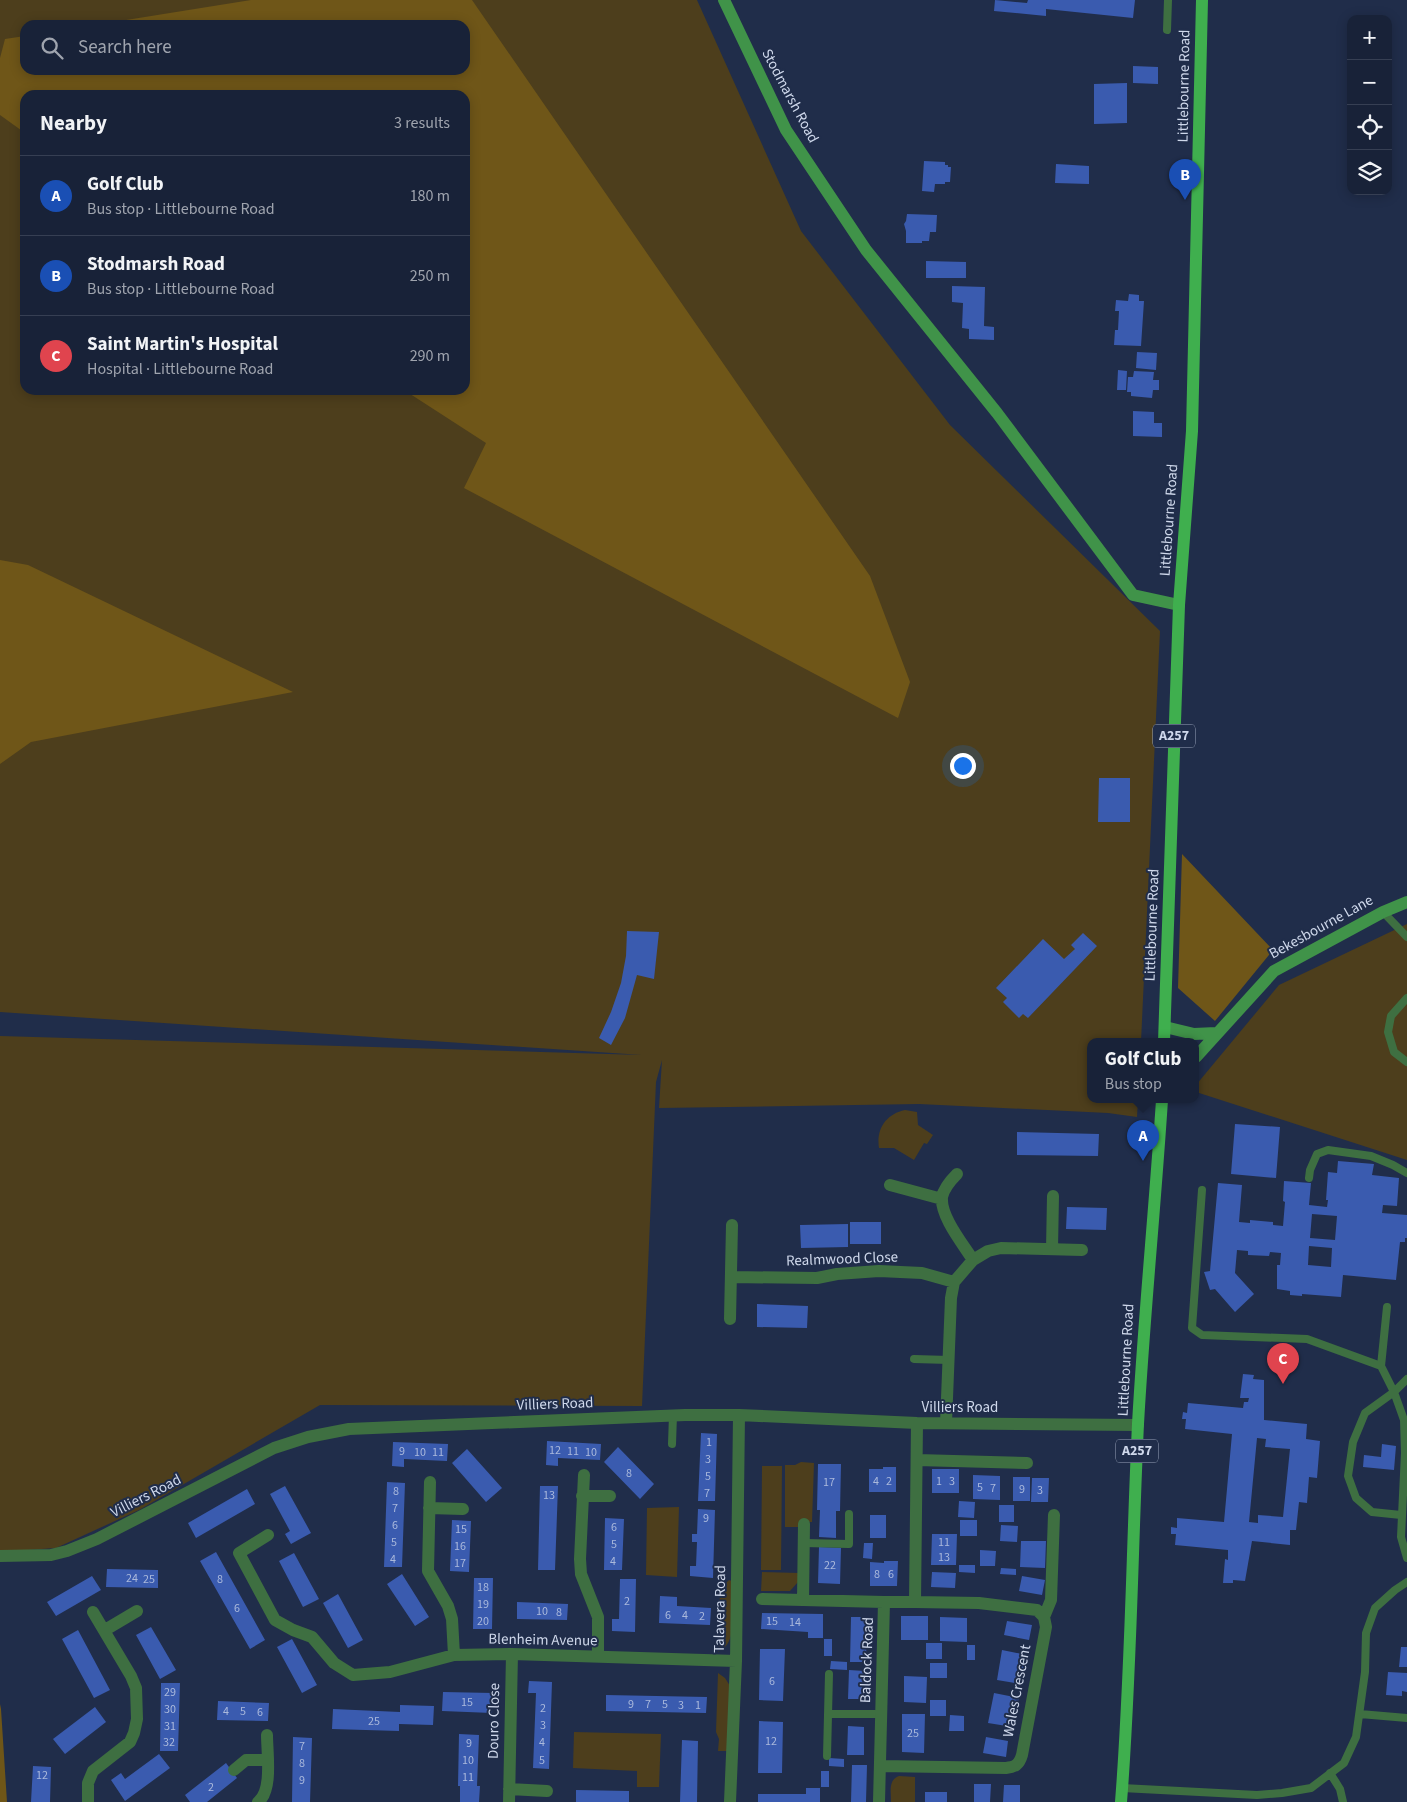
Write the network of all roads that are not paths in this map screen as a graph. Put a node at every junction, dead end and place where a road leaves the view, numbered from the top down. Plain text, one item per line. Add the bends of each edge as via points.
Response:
1 (724, 0) edge
2 (1168, 0) edge
3 (1202, 0) edge
4 (1167, 30) dead end
5 (1179, 605) junction
6 (1407, 902) edge
7 (1382, 912) junction
8 (1407, 937) edge
9 (1407, 998) edge
10 (1165, 1027) junction
11 (1216, 1033) junction
12 (1164, 1038) edge
13 (1199, 1053) edge
14 (1407, 1062) edge
15 (1162, 1103) edge
16 (1407, 1173) edge
17 (957, 1174) dead end
18 (1309, 1178) dead end
19 (890, 1185) dead end
20 (1202, 1190) dead end
21 (1053, 1196) dead end
22 (942, 1199) junction
23 (732, 1225) dead end
24 (1052, 1249) junction
25 (1082, 1250) dead end
26 (973, 1260) junction
27 (731, 1277) junction
28 (954, 1282) junction
29 (1387, 1307) dead end
30 (730, 1319) dead end
31 (914, 1359) dead end
32 (948, 1360) junction
33 (1381, 1366) junction
34 (1407, 1379) edge
35 (1394, 1392) junction
36 (673, 1415) junction
37 (739, 1415) junction
38 (946, 1423) junction
39 (917, 1424) junction
40 (1138, 1425) junction
41 (672, 1444) dead end
42 (1406, 1453) edge
43 (917, 1460) junction
44 (1027, 1463) dead end
45 (584, 1475) dead end
46 (430, 1482) dead end
47 (582, 1496) junction
48 (610, 1496) dead end
49 (429, 1508) junction
50 (463, 1509) dead end
51 (848, 1514) dead end
52 (1054, 1515) dead end
53 (1401, 1515) junction
54 (804, 1524) dead end
55 (268, 1535) dead end
56 (804, 1544) junction
57 (0, 1556) edge
58 (1407, 1558) edge
59 (1407, 1582) edge
60 (762, 1599) dead end
61 (803, 1600) junction
62 (884, 1602) junction
63 (915, 1602) junction
64 (137, 1611) dead end
65 (93, 1612) dead end
66 (1044, 1617) junction
67 (105, 1630) junction
68 (512, 1654) junction
69 (454, 1656) junction
70 (598, 1657) junction
71 (736, 1661) junction
72 (829, 1674) dead end
73 (828, 1714) junction
74 (881, 1714) junction
75 (1360, 1714) junction
76 (1407, 1718) edge
77 (267, 1736) dead end
78 (827, 1756) dead end
79 (267, 1760) junction
80 (880, 1766) junction
81 (234, 1770) dead end
82 (1330, 1773) junction
83 (1122, 1788) junction
84 (547, 1791) dead end
85 (509, 1796) edge
86 (88, 1802) edge
87 (258, 1802) edge
88 (730, 1802) edge
89 (878, 1802) edge
90 (1121, 1802) edge
91 (1343, 1802) edge

1 - 5 street, Stodmarsh Road via 786,130 866,250 997,413 1134,595
2 - 4 lane
3 - 5 main road, Littlebourne Road / A257 via 1192,431
5 - 10 main road, Littlebourne Road / A257
6 - 7 street, Bekesbourne Lane
7 - 8 lane
7 - 11 street, Bekesbourne Lane via 1274,971
9 - 14 lane via 1391,1016 1388,1032 1394,1052
10 - 11 street via 1194,1034
10 - 12 main road, Littlebourne Road / A257
11 - 13 street, Bekesbourne Lane
15 - 40 main road, Littlebourne Road / A257
16 - 18 lane via 1370,1156 1328,1150 1317,1154
17 - 22 street
19 - 22 street
20 - 33 lane via 1192,1328 1202,1335 1307,1339
21 - 24 street
22 - 26 street via 948,1221
23 - 27 street
24 - 25 street
24 - 26 street via 1002,1248 988,1251
26 - 28 street
27 - 28 street, Realmwood Close via 817,1278 878,1271 922,1273
27 - 30 street
28 - 32 street
29 - 33 lane
31 - 32 lane
32 - 38 street
33 - 35 lane
34 - 35 lane
35 - 42 lane via 1404,1420
35 - 53 lane via 1365,1413 1353,1442 1348,1476 1356,1498 1372,1512
36 - 37 street, Villiers Road
36 - 41 lane
36 - 57 street, Villiers Road via 350,1429 308,1437 274,1448 97,1539 67,1551 51,1555
37 - 39 street, Villiers Road
37 - 71 street, Talavera Road
38 - 39 street, Villiers Road
38 - 40 street, Villiers Road
39 - 43 street
40 - 83 main road, Littlebourne Road / A257 via 1132,1622
42 - 53 lane
43 - 44 street
43 - 63 street
45 - 47 street
46 - 49 street
47 - 48 street
47 - 70 street via 581,1574 598,1617
49 - 50 street
49 - 69 street via 428,1571 452,1619
51 - 56 lane via 848,1544
52 - 66 street via 1051,1600
53 - 58 lane via 1401,1538
54 - 56 street
55 - 69 street, Blenheim Avenue via 239,1553 276,1620 312,1637 334,1662 353,1675 390,1672
56 - 61 street
59 - 75 lane via 1375,1608 1366,1633
60 - 61 street
61 - 62 street
62 - 63 street, Baldock Road
62 - 74 street, Baldock Road
63 - 66 street via 979,1603 1037,1610
64 - 67 street
65 - 67 street
66 - 80 street, Wales Crescent via 1046,1627 1020,1762 1006,1768
67 - 86 street via 136,1688 137,1719 130,1742 93,1771 88,1783
68 - 69 street, Blenheim Avenue
68 - 70 street, Blenheim Avenue
68 - 85 street, Douro Close
70 - 71 street, Blenheim Avenue
71 - 88 street, Talavera Road
72 - 73 lane
73 - 74 lane
73 - 78 lane
74 - 80 street, Baldock Road
75 - 76 lane
75 - 82 lane via 1356,1737 1344,1763
77 - 79 street
79 - 81 street via 246,1760
79 - 87 street via 266,1789
80 - 89 street, Baldock Road
82 - 83 lane via 1311,1788 1257,1795
82 - 91 lane via 1340,1789
83 - 90 main road, Littlebourne Road / A257
84 - 85 street, Douro Close

